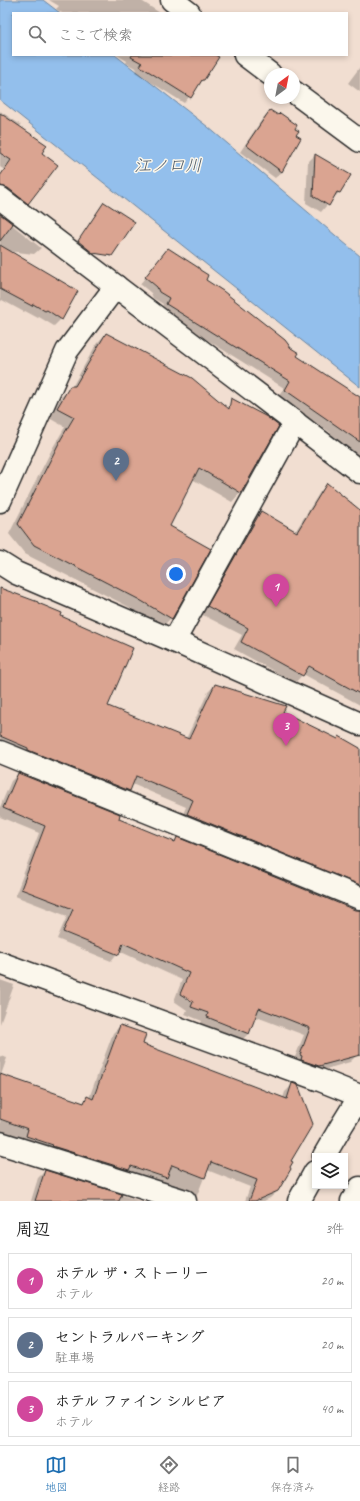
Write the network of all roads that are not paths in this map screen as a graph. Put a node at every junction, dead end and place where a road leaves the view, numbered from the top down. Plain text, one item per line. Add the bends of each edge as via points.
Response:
1 (172, 0) edge
2 (188, 12) edge
3 (246, 56) edge
4 (264, 69) edge
5 (300, 96) edge
6 (360, 141) edge
7 (0, 198) edge
8 (116, 286) junction
9 (295, 422) junction
10 (360, 472) edge
11 (0, 501) edge
12 (0, 564) edge
13 (174, 641) junction
14 (360, 724) edge
15 (0, 752) edge
16 (360, 898) edge
17 (0, 963) edge
18 (360, 1096) edge
19 (0, 1143) edge
20 (326, 1153) edge
21 (312, 1177) edge
22 (360, 1188) edge
23 (185, 1201) edge
24 (299, 1201) edge
25 (352, 1201) edge

1 - 2 street
3 - 4 street
5 - 6 street
7 - 8 street
8 - 9 street
8 - 11 street via 67,351
9 - 10 street
9 - 13 street
12 - 13 street
13 - 14 street
15 - 16 street
17 - 18 street
18 - 20 street
19 - 23 street
21 - 24 street
22 - 25 street

